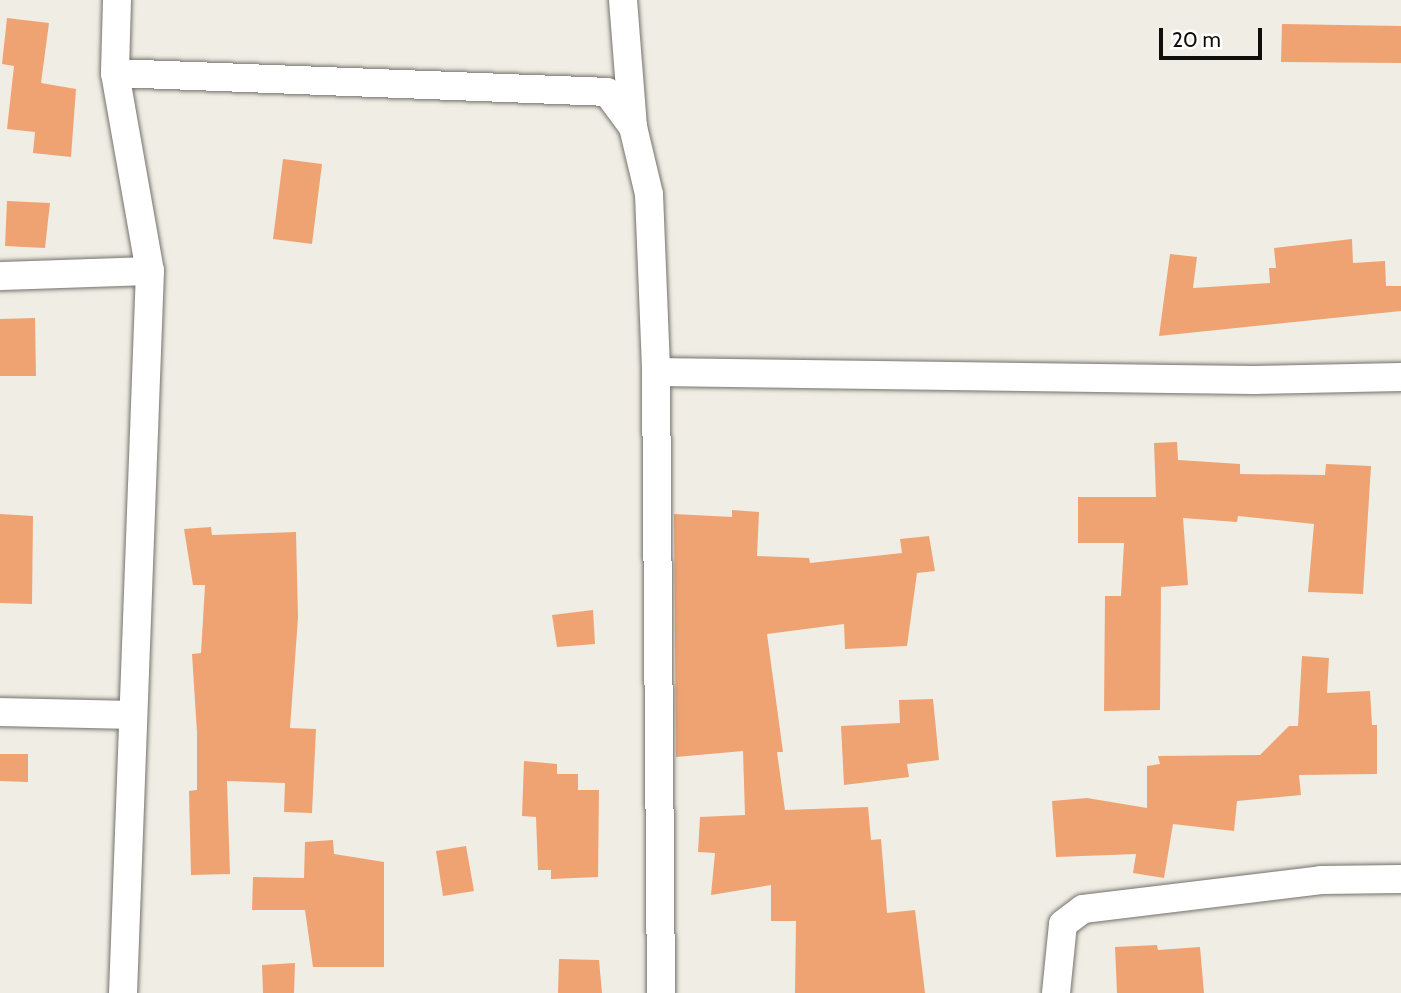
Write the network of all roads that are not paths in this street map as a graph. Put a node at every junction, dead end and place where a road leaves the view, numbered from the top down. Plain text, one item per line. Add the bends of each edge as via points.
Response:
1 (117, 0) edge
2 (623, 0) edge
3 (115, 73) junction
4 (633, 127) junction
5 (150, 271) junction
6 (0, 276) edge
7 (656, 372) junction
8 (1401, 377) edge
9 (0, 712) edge
10 (131, 715) junction
11 (1401, 879) edge
12 (123, 993) edge
13 (661, 993) edge
14 (1056, 993) edge

1 - 3 street
2 - 4 street
3 - 4 street via 607,92
3 - 5 street
4 - 7 street via 649,194
5 - 6 street
5 - 10 street
7 - 8 street via 1240,380
7 - 13 street
9 - 10 street
10 - 12 street
11 - 14 street via 1321,880 1083,909 1063,924

